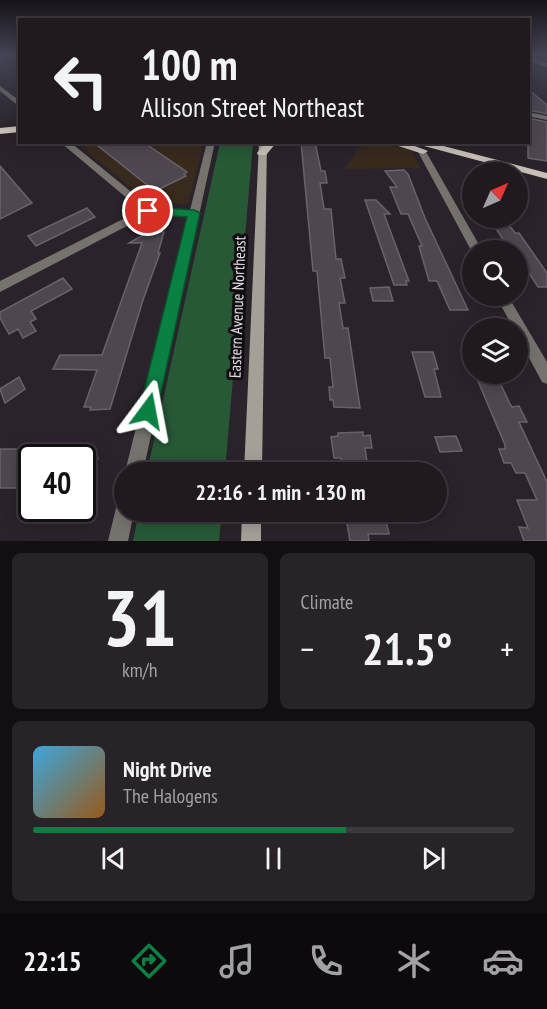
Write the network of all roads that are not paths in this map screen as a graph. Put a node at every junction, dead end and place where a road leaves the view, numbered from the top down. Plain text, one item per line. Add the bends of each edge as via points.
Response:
1 (0, 88) edge
2 (18, 103) edge
3 (530, 114) edge
4 (547, 118) edge
5 (18, 129) edge
6 (0, 131) edge
7 (66, 144) edge
8 (211, 144) edge
9 (416, 144) edge
10 (262, 148) edge
11 (474, 162) edge
12 (547, 176) edge
13 (528, 178) edge
14 (547, 183) edge
15 (148, 211) junction
16 (194, 213) junction
17 (471, 240) edge
18 (0, 287) edge
19 (508, 306) edge
20 (547, 377) edge
21 (136, 462) edge
22 (253, 462) edge
23 (122, 522) edge
24 (252, 522) edge
25 (118, 541) edge
26 (251, 541) edge

1 - 2 street
3 - 4 street
5 - 6 main road
7 - 15 street
8 - 16 street
9 - 11 main road
9 - 12 main road
9 - 17 street
10 - 22 main road, Eastern Avenue Northeast
13 - 14 main road
15 - 16 street
15 - 18 street
16 - 21 street
19 - 20 street
23 - 25 street
24 - 26 main road

